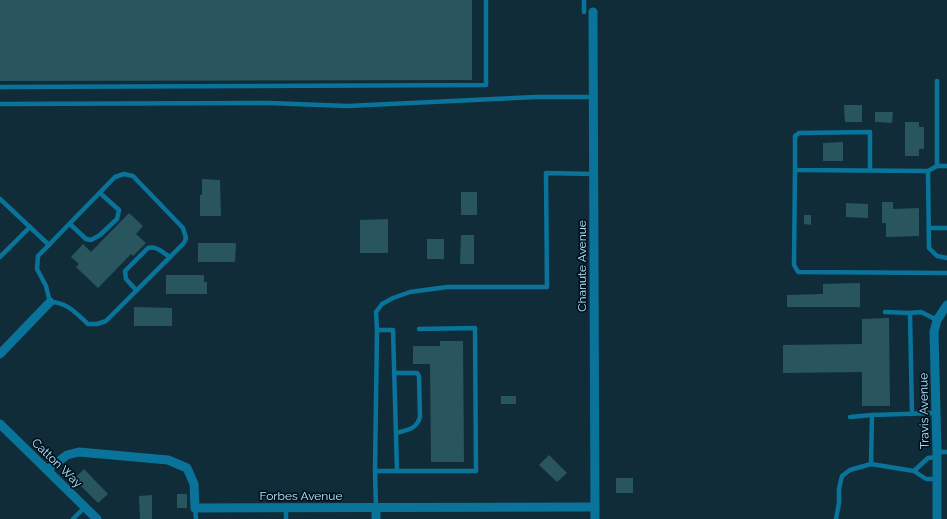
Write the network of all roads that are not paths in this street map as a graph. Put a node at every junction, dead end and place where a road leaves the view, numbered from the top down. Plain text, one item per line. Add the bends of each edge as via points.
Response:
1 (486, 0) edge
2 (584, 0) edge
3 (588, 12) joint
4 (937, 81) dead end
5 (0, 87) edge
6 (593, 97) junction
7 (0, 104) edge
8 (937, 166) junction
9 (947, 166) edge
10 (795, 170) junction
11 (870, 171) junction
12 (928, 171) junction
13 (594, 174) junction
14 (100, 193) junction
15 (0, 199) edge
16 (70, 224) junction
17 (30, 227) junction
18 (929, 228) junction
19 (947, 228) edge
20 (49, 245) junction
21 (0, 257) edge
22 (170, 257) junction
23 (947, 258) edge
24 (947, 273) edge
25 (136, 290) junction
26 (50, 302) junction
27 (947, 305) edge
28 (885, 312) dead end
29 (910, 313) junction
30 (936, 320) junction
31 (419, 329) dead end
32 (377, 330) junction
33 (0, 354) edge
34 (395, 373) junction
35 (936, 413) junction
36 (912, 414) junction
37 (872, 416) junction
38 (850, 417) dead end
39 (0, 424) edge
40 (396, 433) junction
41 (947, 452) edge
42 (937, 454) junction
43 (871, 464) junction
44 (47, 470) junction
45 (376, 471) junction
46 (397, 471) junction
47 (914, 471) junction
48 (937, 479) junction
49 (85, 507) junction
50 (595, 507) junction
51 (195, 508) junction
52 (286, 508) junction
53 (376, 508) junction
54 (76, 518) edge
55 (98, 519) edge
56 (196, 519) edge
57 (286, 519) edge
58 (376, 519) edge
59 (595, 519) edge
60 (836, 519) edge
61 (937, 519) edge

1 - 5 lane via 486,86
2 - 3 lane
3 - 6 street, Chanute Avenue
4 - 8 lane
6 - 7 lane via 536,97 348,106 268,103
6 - 13 street, Chanute Avenue
8 - 9 lane
8 - 12 lane
10 - 11 lane
10 - 11 lane via 795,136 799,133 870,132
10 - 24 lane via 794,265 798,272
11 - 12 lane
12 - 18 lane
13 - 32 lane via 546,173 547,287 447,287 410,292 382,304 376,312
13 - 50 street, Chanute Avenue
14 - 16 lane
14 - 16 lane via 119,210 116,219 91,240 86,239
14 - 22 lane via 116,177 124,174 132,176 183,228 186,238 184,243
15 - 17 lane
16 - 20 lane
17 - 20 lane
17 - 21 lane
18 - 19 lane
18 - 23 lane via 930,248 937,256
20 - 26 lane via 38,256 36,269 46,286
22 - 25 lane
22 - 25 lane via 157,248 148,248 125,271 126,279
25 - 26 lane via 106,321 97,324 88,324 67,305
26 - 33 street
27 - 30 street
28 - 29 lane
29 - 30 lane via 921,312
29 - 36 lane
30 - 35 street, Travis Avenue
31 - 46 lane via 475,328 476,471
32 - 34 lane via 393,330
32 - 45 lane
34 - 40 lane
34 - 40 lane via 417,373 419,376 420,417 412,428
35 - 36 lane
35 - 42 street, Travis Avenue
36 - 37 lane
37 - 38 lane
37 - 43 lane
39 - 44 street, Catton Way
40 - 46 lane
41 - 42 lane
42 - 47 lane via 928,458
42 - 48 street, Travis Avenue
43 - 47 lane
43 - 60 lane via 850,470 842,476
44 - 49 street, Catton Way
44 - 51 street via 67,455 79,452 168,460 187,468 194,484
45 - 46 lane
45 - 53 lane
47 - 48 lane via 926,479
48 - 61 street, Travis Avenue
49 - 54 lane
49 - 55 street, Catton Way
50 - 53 street, Forbes Avenue
50 - 59 street, Chanute Avenue
51 - 52 street, Forbes Avenue
51 - 56 lane
52 - 53 street, Forbes Avenue
52 - 57 lane
53 - 58 street

